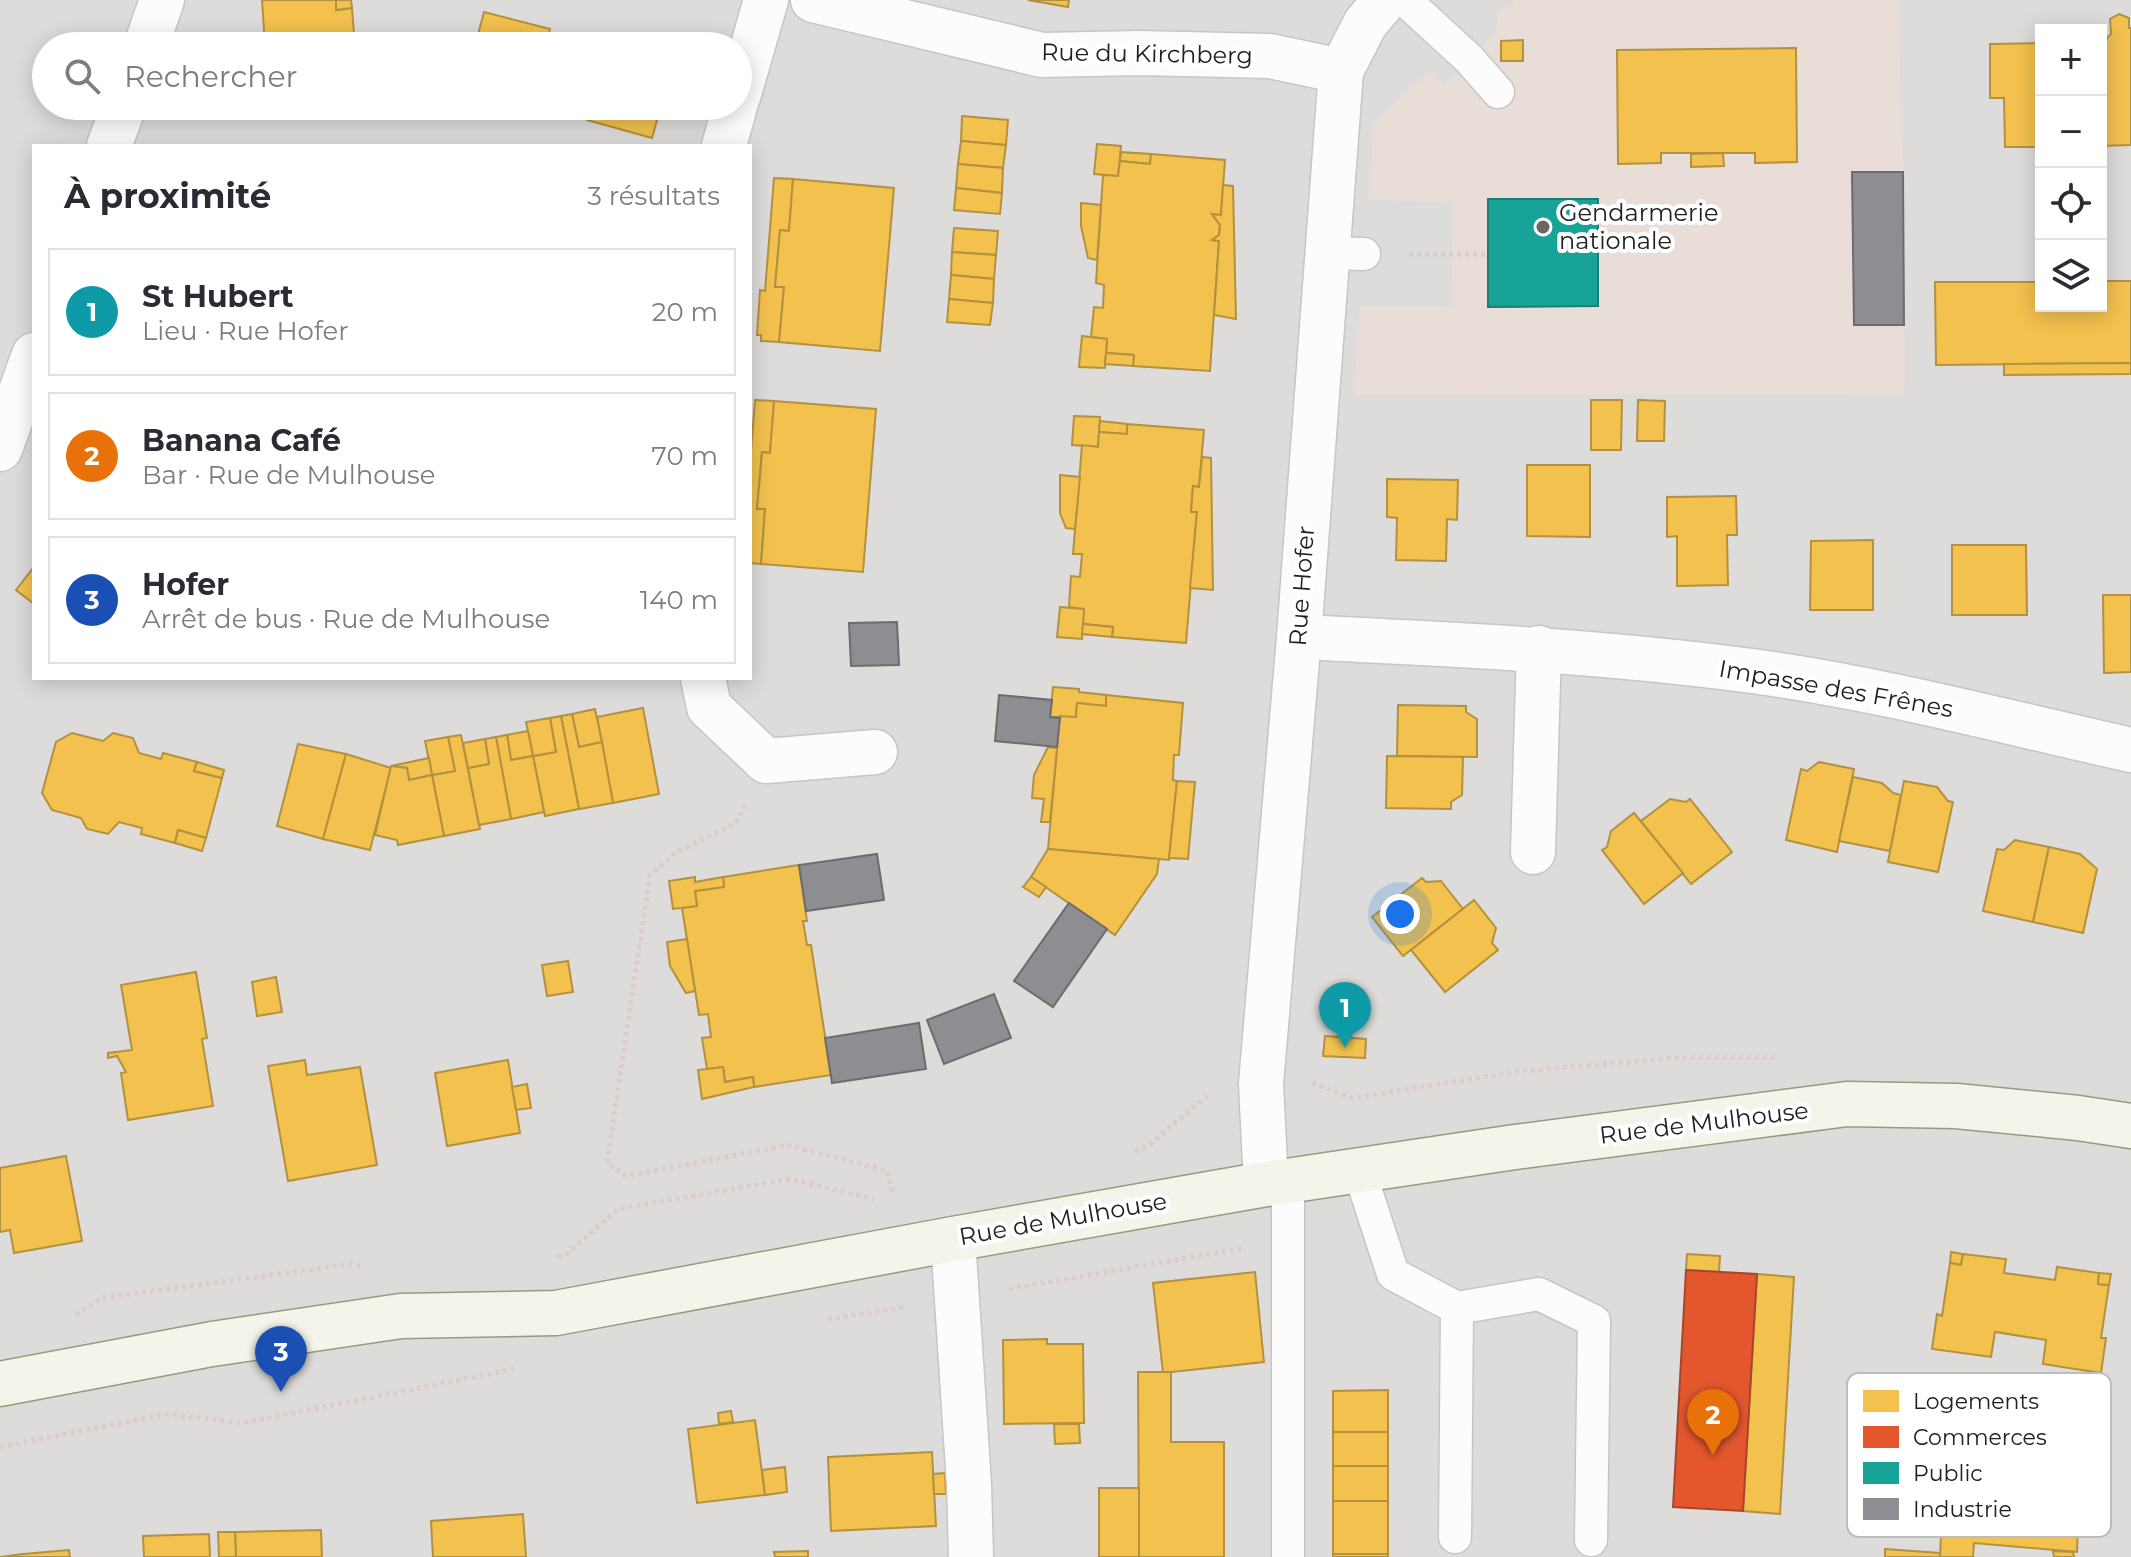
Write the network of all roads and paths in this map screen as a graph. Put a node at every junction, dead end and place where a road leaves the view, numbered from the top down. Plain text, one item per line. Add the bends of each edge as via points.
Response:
1 (162, 0) edge
2 (766, 0) edge
3 (813, 0) edge
4 (1385, 0) edge
5 (1405, 0) edge
6 (151, 32) edge
7 (752, 48) edge
8 (1341, 71) junction
9 (1498, 92) dead end
10 (119, 120) edge
11 (731, 120) edge
12 (110, 144) edge
13 (725, 144) edge
14 (1345, 254) junction
15 (1488, 254) dead end
16 (32, 361) edge
17 (0, 449) edge
18 (1299, 637) junction
19 (1539, 648) junction
20 (703, 680) edge
21 (2131, 750) edge
22 (875, 752) dead end
23 (766, 761) junction
24 (1533, 852) dead end
25 (1781, 1057) dead end
26 (1261, 1084) junction
27 (2131, 1126) edge
28 (1125, 1156) dead end
29 (1359, 1170) junction
30 (1277, 1182) junction
31 (908, 1195) dead end
32 (893, 1198) junction
33 (953, 1239) junction
34 (1286, 1241) junction
35 (554, 1258) dead end
36 (365, 1268) dead end
37 (958, 1299) junction
38 (1457, 1308) junction
39 (72, 1317) dead end
40 (818, 1321) dead end
41 (524, 1367) dead end
42 (0, 1384) edge
43 (0, 1447) edge
44 (1455, 1537) dead end
45 (1591, 1540) dead end
46 (971, 1557) edge
47 (1288, 1557) edge

1 - 6 street
2 - 7 street
3 - 8 street, Rue du Kirchberg via 1042,55 1270,56
4 - 8 street, Rue Hofer via 1365,24
5 - 9 lane
8 - 14 street, Rue Hofer
10 - 12 street
11 - 13 street
14 - 15 path
14 - 18 street, Rue Hofer
16 - 17 street
18 - 19 street, Impasse des Frênes
18 - 26 street, Rue Hofer
19 - 21 street, Impasse des Frênes via 1754,671
19 - 24 street
20 - 23 street via 709,707
22 - 23 street
23 - 32 path via 736,823 677,852 650,875 607,1163 626,1176 789,1145 887,1171
25 - 26 path via 1690,1057 1520,1071 1353,1098 1301,1078
26 - 28 path via 1210,1093 1148,1146
26 - 30 street, Rue Hofer
27 - 29 main road, Rue de Mulhouse via 1956,1106 1847,1104
29 - 30 main road, Rue de Mulhouse
29 - 38 lane via 1393,1274
30 - 33 main road, Rue de Mulhouse
30 - 34 lane
31 - 32 path
32 - 35 path via 790,1179 634,1206 618,1209 568,1253
33 - 37 street
33 - 42 main road, Rue de Mulhouse via 556,1313 401,1316
34 - 37 path
34 - 47 lane
36 - 39 path via 352,1264 101,1298
37 - 40 path
37 - 46 street
38 - 44 lane
38 - 45 lane via 1539,1294 1594,1321
41 - 43 path via 242,1423 166,1414

